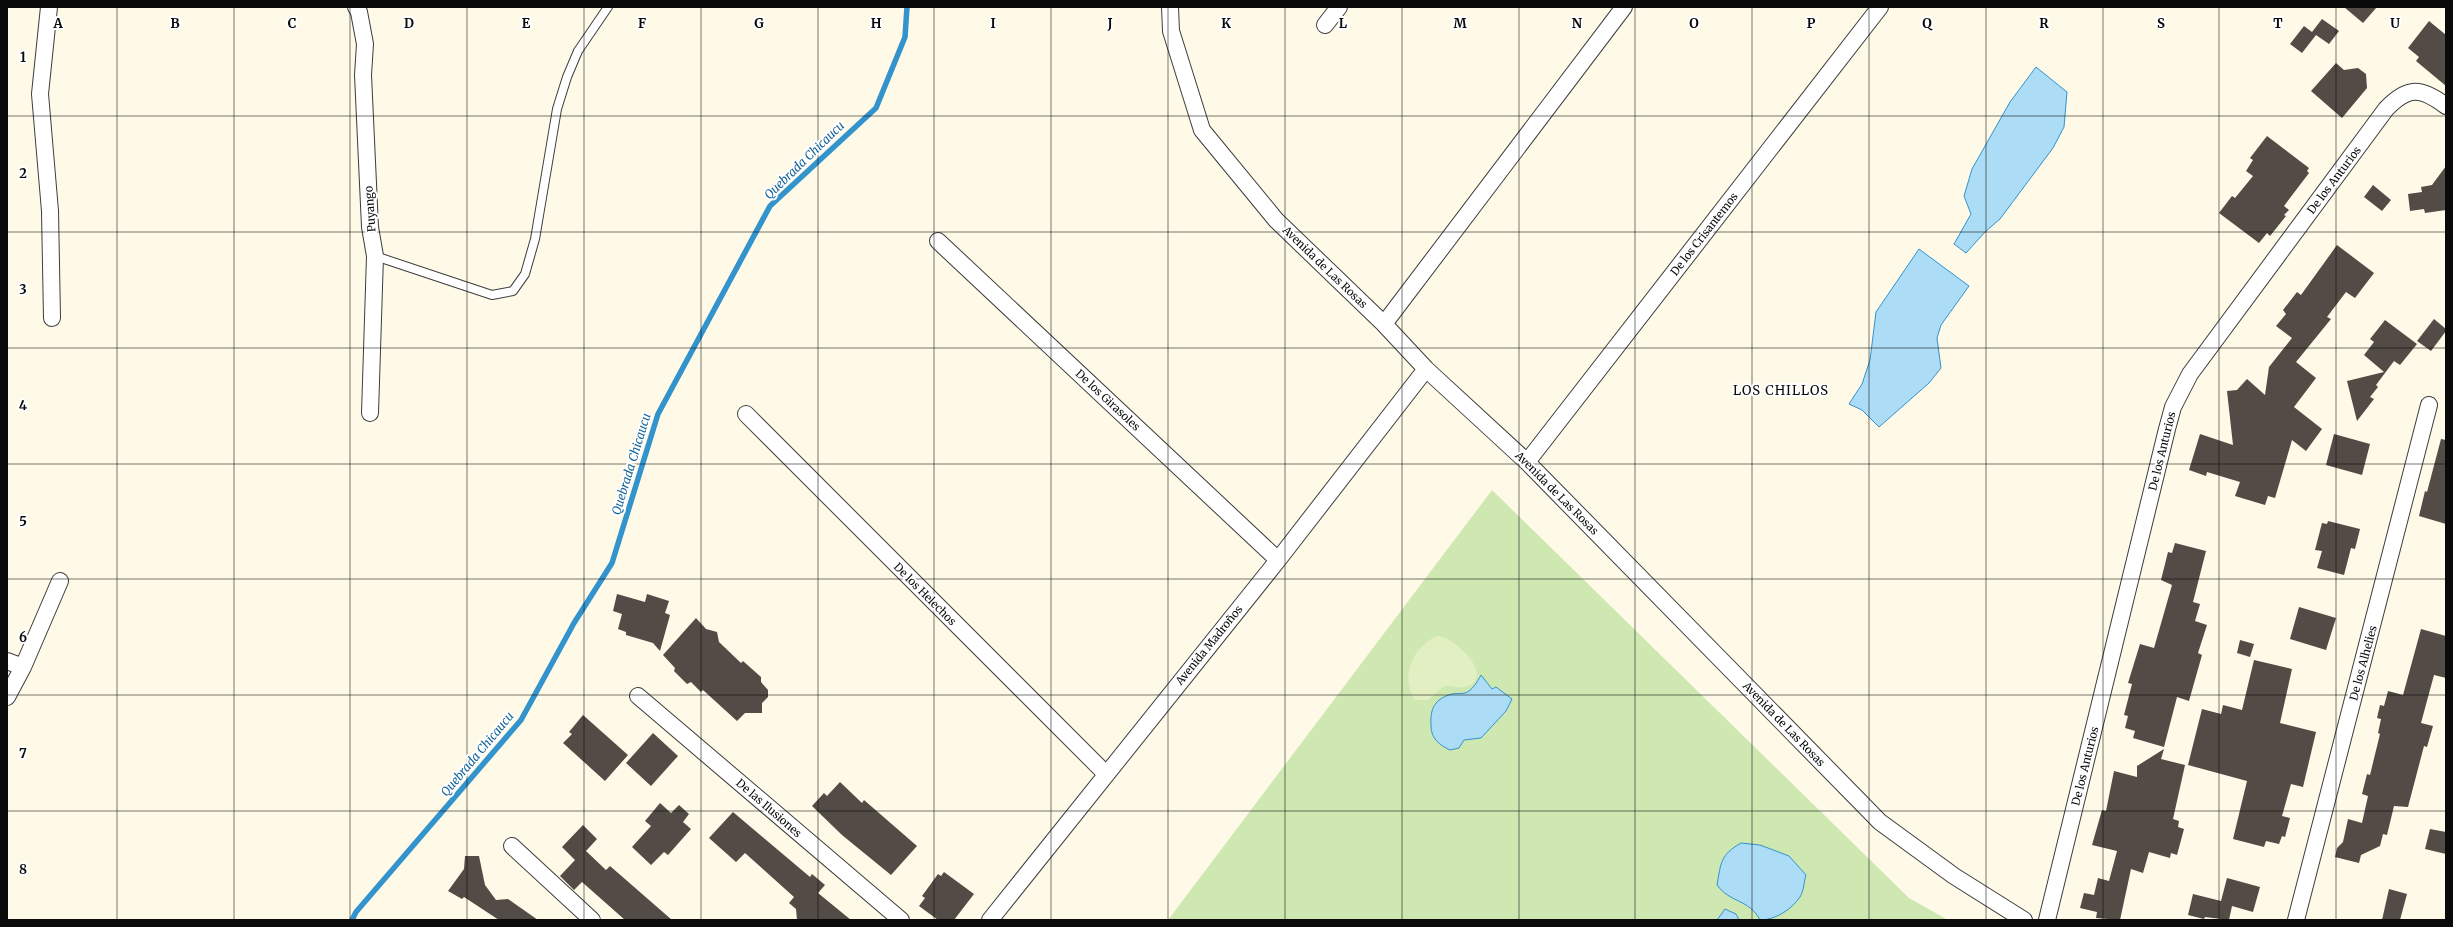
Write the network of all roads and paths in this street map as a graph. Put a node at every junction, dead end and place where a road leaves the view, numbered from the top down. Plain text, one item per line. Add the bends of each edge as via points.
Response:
1 (49, 7) edge
2 (356, 7) edge
3 (608, 7) edge
4 (1170, 7) edge
5 (1339, 7) edge
6 (1624, 7) edge
7 (1880, 7) edge
8 (1325, 25) dead end
9 (2446, 106) edge
10 (938, 241) dead end
11 (375, 256) junction
12 (52, 318) dead end
13 (1384, 324) junction
14 (1426, 369) junction
15 (2429, 405) dead end
16 (370, 413) dead end
17 (746, 414) dead end
18 (1527, 462) junction
19 (1278, 560) junction
20 (60, 582) dead end
21 (7, 661) edge
22 (23, 667) junction
23 (638, 696) dead end
24 (7, 697) edge
25 (1106, 773) junction
26 (512, 846) dead end
27 (592, 920) edge
28 (900, 920) edge
29 (990, 920) edge
30 (2024, 920) edge
31 (2047, 920) edge
32 (2296, 920) edge

1 - 12 street via 40,94 50,211
2 - 11 street, Puyango via 364,44 363,75 370,211
3 - 11 lane via 578,51 557,109 535,239 525,274 513,291 492,295
4 - 13 street, Avenida de Las Rosas via 1171,31 1202,130 1276,220
5 - 8 street
6 - 13 street
7 - 18 street, De los Crisantemos
9 - 31 street, De los Anturios via 2433,96 2423,92 2412,92 2402,94 2386,109 2180,391 2167,429
10 - 19 street, De los Girasoles
11 - 16 street, Puyango
13 - 14 street, Avenida de Las Rosas
14 - 18 street, Avenida de Las Rosas
14 - 19 street, Avenida Madroños
15 - 32 street, De los Alhelies
17 - 25 street, De los Helechos
18 - 30 street, Avenida de Las Rosas via 1880,822 1954,876
19 - 25 street, Avenida Madroños
20 - 22 street
21 - 22 street
22 - 24 street
23 - 28 street, De las Ilusiones
25 - 29 street, Avenida Madroños
26 - 27 street

